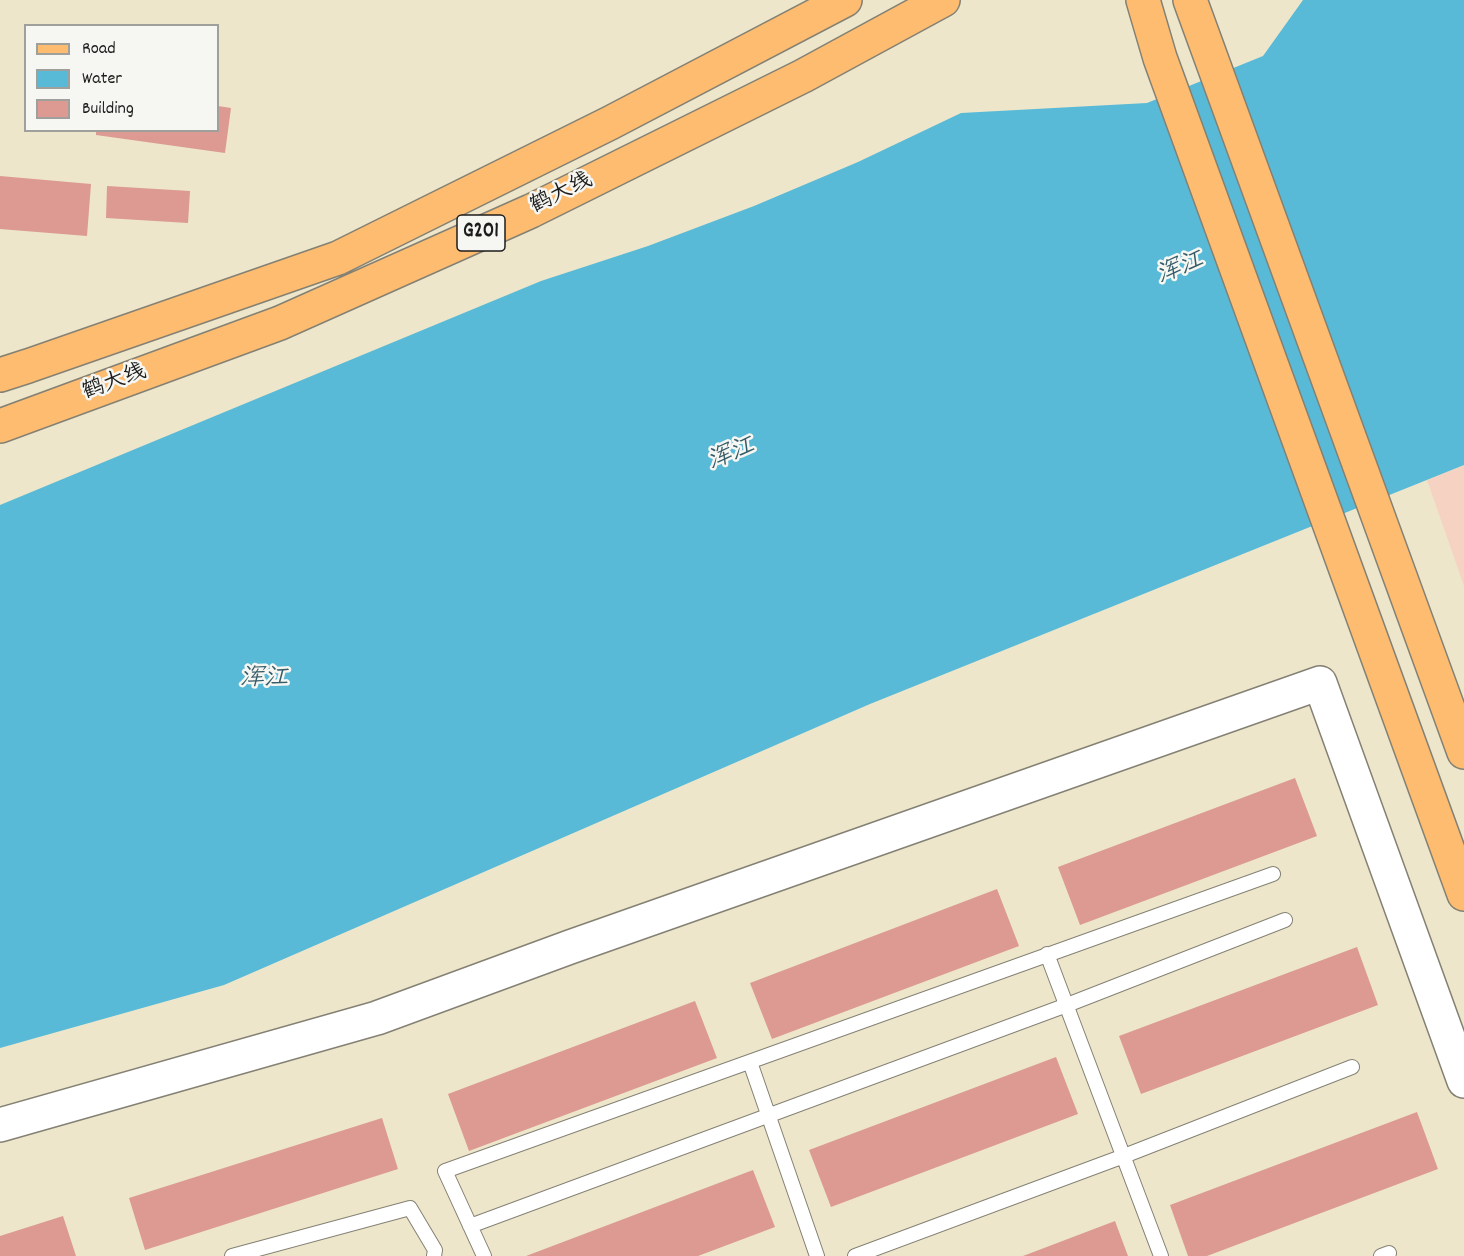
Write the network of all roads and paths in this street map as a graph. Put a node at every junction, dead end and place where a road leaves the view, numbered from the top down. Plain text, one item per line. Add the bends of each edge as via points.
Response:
1 (845, 0) edge
2 (943, 0) edge
3 (1143, 0) edge
4 (1190, 0) edge
5 (0, 375) edge
6 (0, 426) edge
7 (1464, 752) edge
8 (1273, 874) dead end
9 (1464, 894) edge
10 (1285, 920) dead end
11 (1047, 954) junction
12 (1067, 1005) junction
13 (750, 1062) junction
14 (1352, 1067) dead end
15 (1464, 1081) edge
16 (769, 1116) junction
17 (0, 1125) edge
18 (1124, 1156) junction
19 (470, 1226) junction
20 (434, 1253) edge
21 (232, 1256) edge
22 (448, 1256) edge
23 (484, 1256) edge
24 (816, 1256) edge
25 (855, 1256) edge
26 (1161, 1256) edge

1 - 5 main road, 鹤大线 / G201 via 610,123 338,258
2 - 6 main road, 鹤大线 / G201 via 803,76 509,221 280,323
3 - 9 main road via 1160,58
4 - 7 main road
8 - 11 lane
10 - 12 lane
11 - 12 lane
11 - 13 lane
12 - 16 lane
12 - 18 lane
13 - 16 lane
13 - 19 lane via 445,1171
14 - 18 lane
15 - 17 street via 1320,683 377,1018
16 - 19 lane
16 - 24 lane
18 - 25 lane
18 - 26 lane
19 - 23 lane
20 - 21 lane via 410,1208
20 - 22 lane

